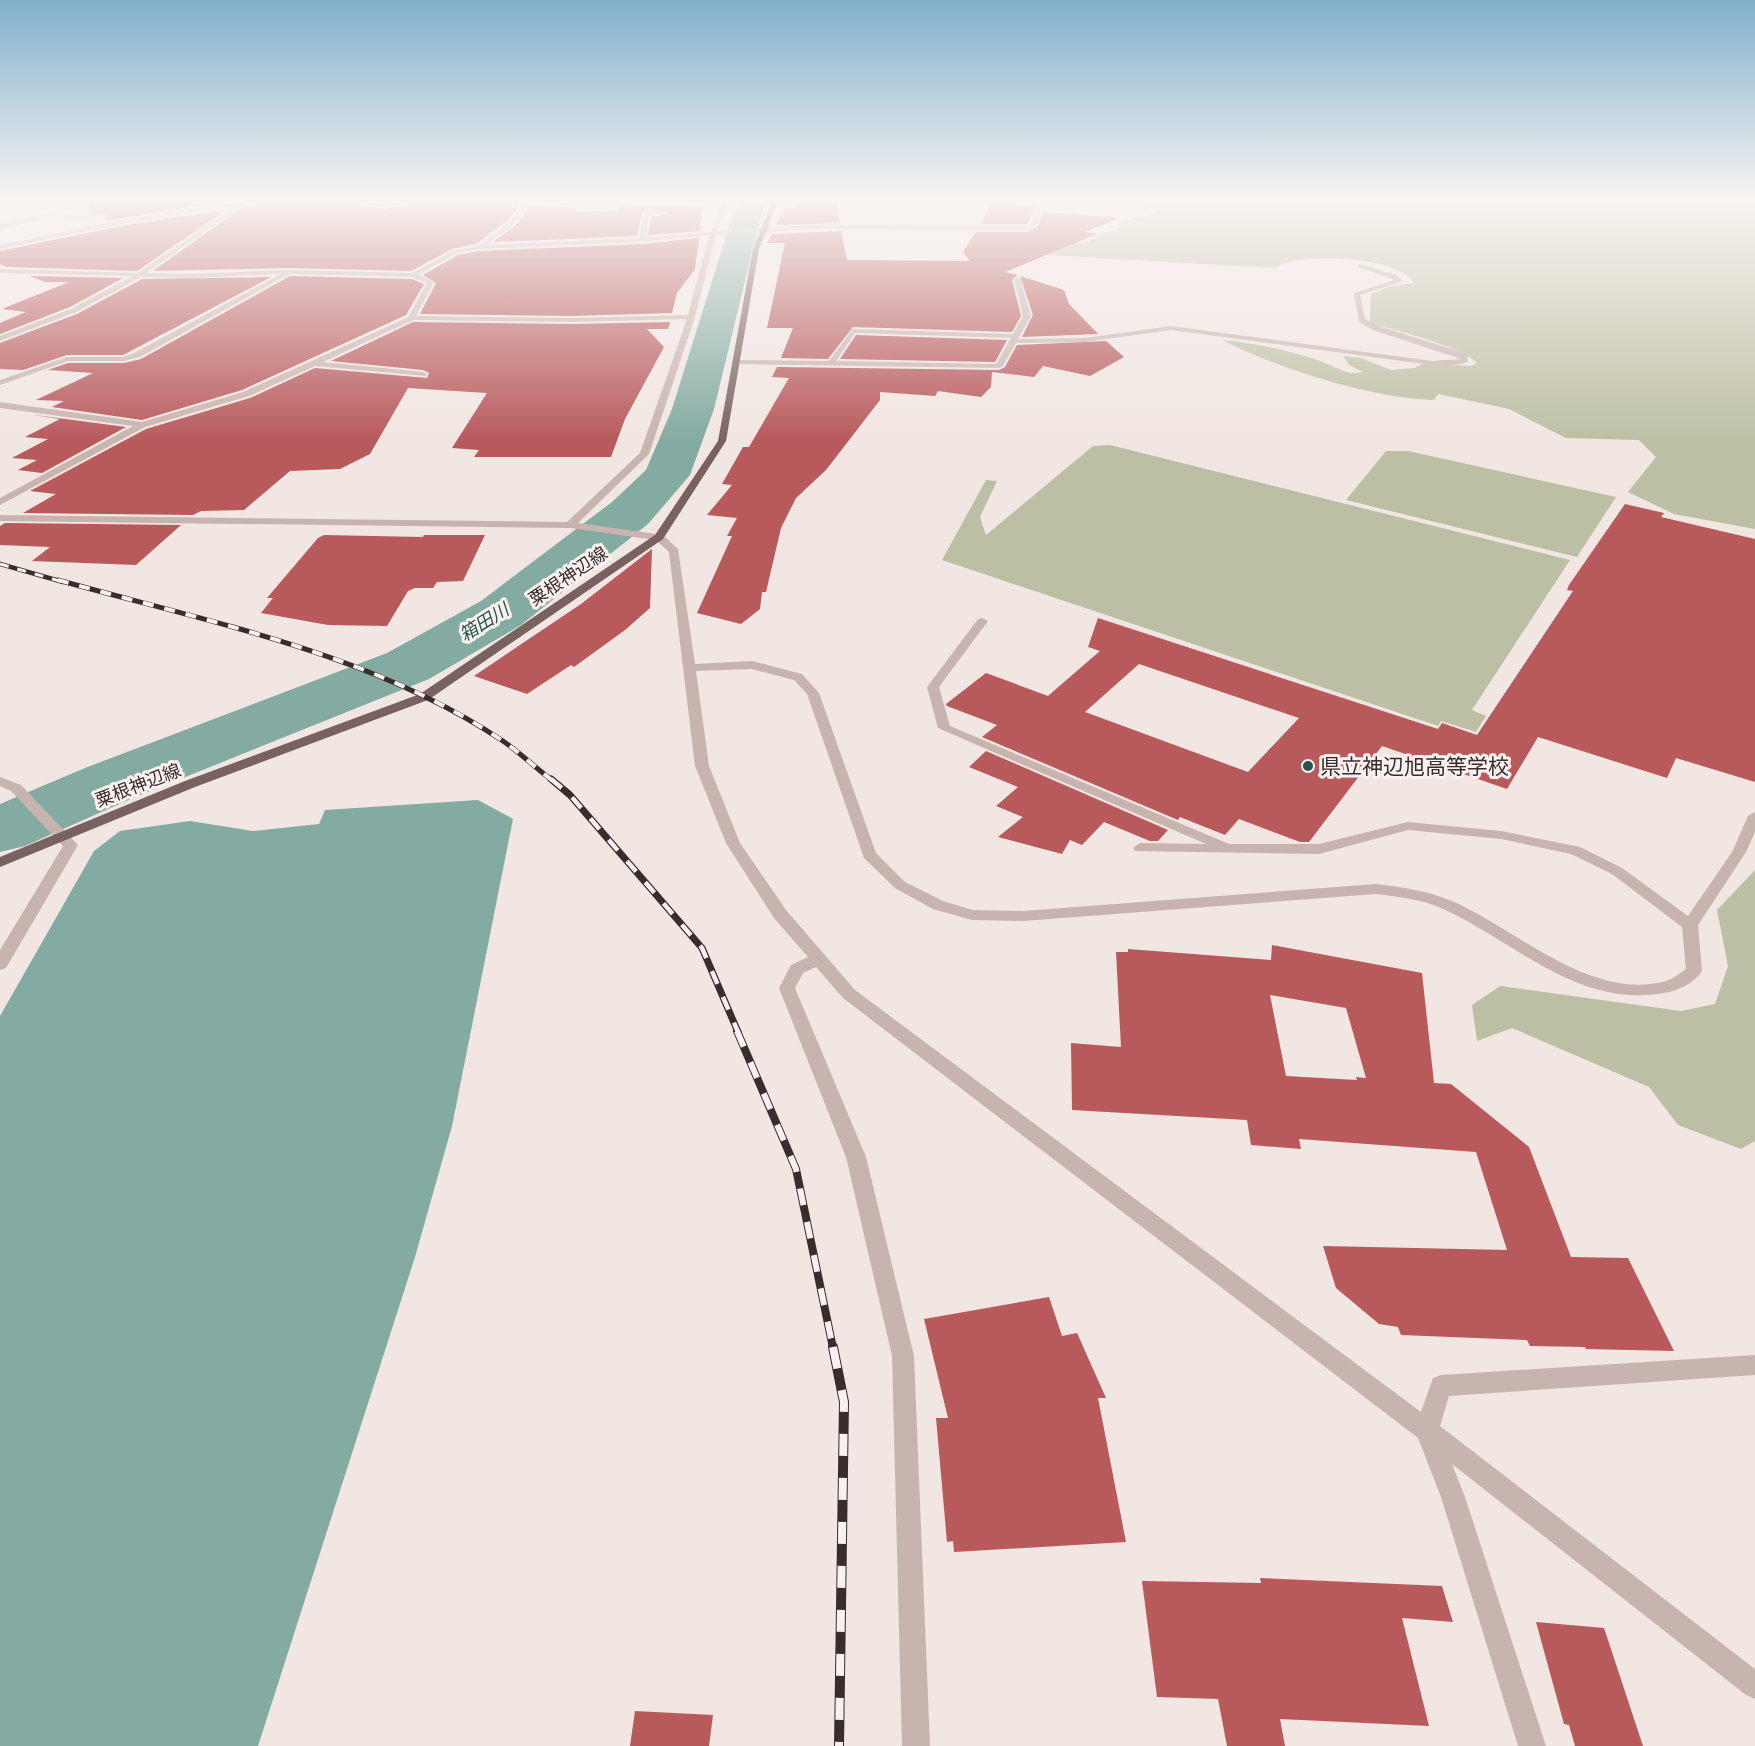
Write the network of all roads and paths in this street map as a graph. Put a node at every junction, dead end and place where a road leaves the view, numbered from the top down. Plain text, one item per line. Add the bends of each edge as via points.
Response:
1 (132, 278) edge
2 (278, 278) edge
3 (422, 278) edge
4 (701, 278) edge
5 (751, 278) edge
6 (1397, 278) edge
7 (1017, 279) dead end
8 (691, 317) junction
9 (411, 318) junction
10 (1016, 338) junction
11 (0, 339) edge
12 (736, 362) junction
13 (832, 362) junction
14 (314, 364) junction
15 (423, 374) dead end
16 (0, 383) edge
17 (0, 405) edge
18 (142, 425) junction
19 (0, 502) edge
20 (0, 518) edge
21 (570, 525) junction
22 (653, 536) junction
23 (982, 621) dead end
24 (690, 668) junction
25 (0, 781) edge
26 (1755, 816) edge
27 (59, 832) junction
28 (1140, 848) dead end
29 (1230, 848) junction
30 (0, 862) edge
31 (1690, 925) junction
32 (819, 959) junction
33 (0, 964) edge
34 (1755, 1365) edge
35 (1427, 1430) junction
36 (1755, 1686) edge
37 (916, 1746) edge
38 (1532, 1746) edge

1 - 11 street via 50,321
2 - 16 street via 137,355 123,359 67,359
3 - 9 street via 431,282
4 - 8 street
5 - 12 main road, 粟根神辺線
6 - 10 street via 1400,281 1356,294 1362,320 1376,328 1456,352 1465,360 1432,363 1172,328 1085,340
7 - 10 street via 1027,316
8 - 9 street
8 - 21 street via 644,454
9 - 14 street
10 - 13 street via 853,332
10 - 13 street via 999,366
12 - 13 street
12 - 22 main road, 粟根神辺線 via 722,441
14 - 15 street
14 - 18 street via 246,394
17 - 18 street
18 - 19 street
20 - 21 street
21 - 22 street
22 - 24 street via 674,551
22 - 27 main road, 粟根神辺線 via 424,697
23 - 29 street via 933,687 944,728
24 - 31 street via 752,665 798,678 813,693 869,855 900,885 938,905 972,915 1023,916 1376,889 1410,893 1448,905 1600,987 1639,989 1671,986 1694,971
24 - 32 street via 702,766 733,843 780,914
25 - 27 street via 16,788
26 - 31 street via 1739,852
27 - 30 main road, 粟根神辺線
27 - 33 street via 70,845
28 - 29 street
29 - 31 street via 1319,849 1408,826 1501,835 1575,850 1617,871
32 - 35 street via 849,994
32 - 37 street via 797,969 787,988 856,1157 903,1356
34 - 35 street via 1441,1386
35 - 36 street
35 - 38 street via 1453,1497

